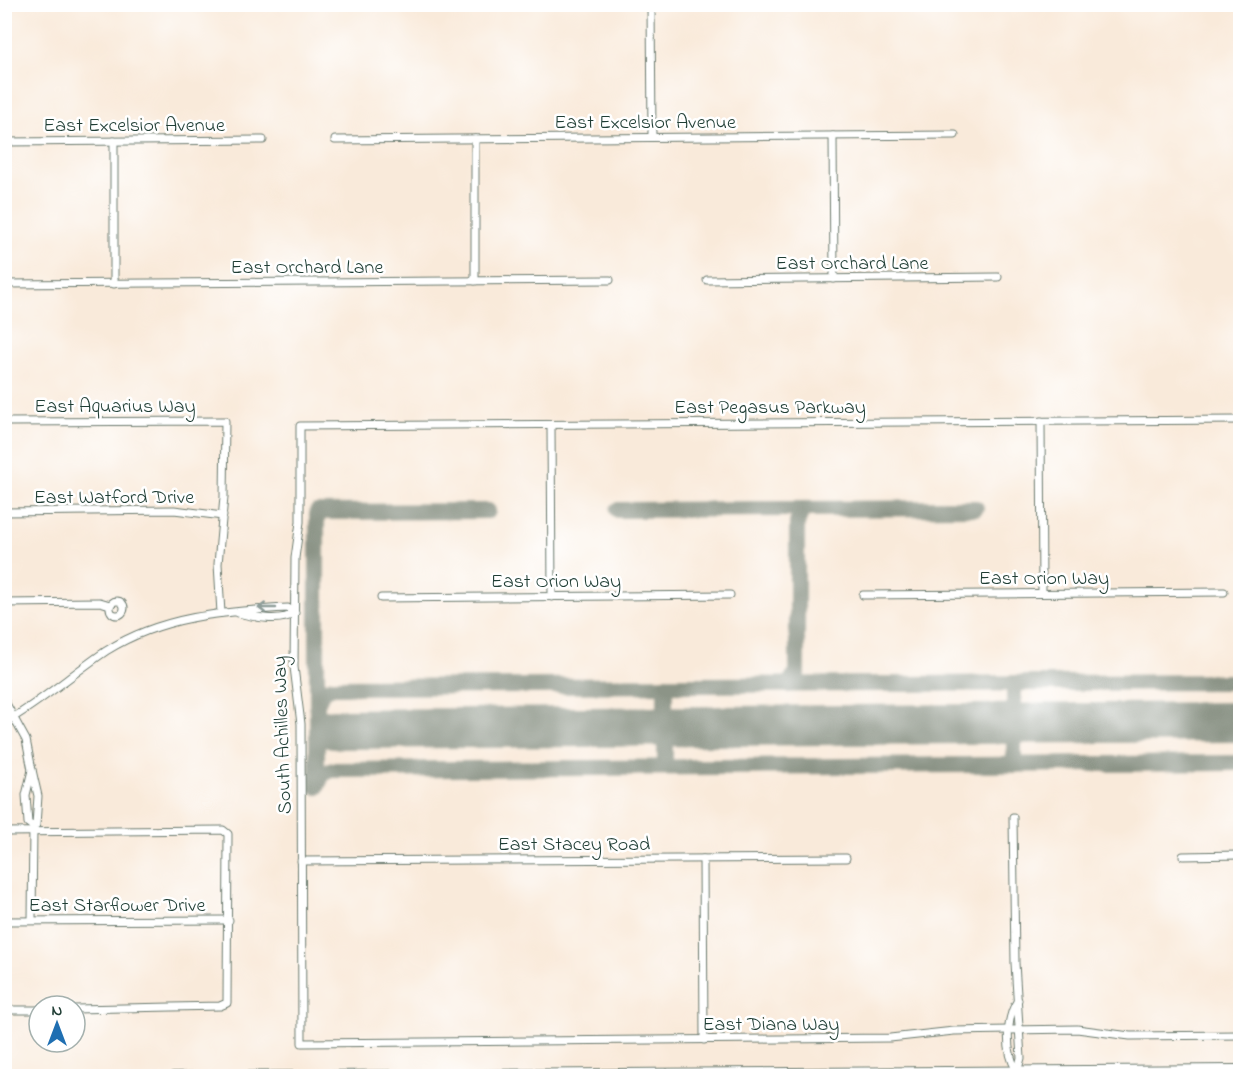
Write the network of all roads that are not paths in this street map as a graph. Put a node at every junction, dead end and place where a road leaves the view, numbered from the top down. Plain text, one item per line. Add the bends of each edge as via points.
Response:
1 (651, 4) edge
2 (955, 135) dead end
3 (833, 136) junction
4 (652, 137) junction
5 (475, 139) junction
6 (263, 140) dead end
7 (335, 140) dead end
8 (114, 141) junction
9 (4, 142) edge
10 (998, 277) dead end
11 (707, 279) dead end
12 (834, 279) junction
13 (610, 280) dead end
14 (475, 281) junction
15 (114, 284) junction
16 (4, 285) edge
17 (1240, 420) edge
18 (1041, 421) junction
19 (4, 422) edge
20 (551, 424) junction
21 (300, 426) joint
22 (4, 512) edge
23 (223, 516) junction
24 (1224, 592) dead end
25 (1042, 593) junction
26 (864, 595) dead end
27 (730, 596) dead end
28 (552, 597) junction
29 (381, 598) dead end
30 (4, 603) edge
31 (110, 605) dead end
32 (221, 613) junction
33 (295, 613) junction
34 (4, 700) edge
35 (14, 717) junction
36 (4, 723) edge
37 (32, 770) junction
38 (32, 802) junction
39 (1014, 817) dead end
40 (33, 829) junction
41 (4, 832) edge
42 (1240, 855) edge
43 (1184, 856) dead end
44 (846, 858) dead end
45 (703, 859) junction
46 (302, 861) junction
47 (33, 920) junction
48 (229, 920) junction
49 (4, 921) edge
50 (1018, 1000) junction
51 (87, 1009) edge
52 (4, 1010) edge
53 (27, 1010) edge
54 (1009, 1030) junction
55 (1020, 1030) junction
56 (1240, 1035) edge
57 (704, 1040) junction
58 (302, 1043) joint
59 (1240, 1069) edge
60 (1016, 1073) edge
61 (719, 1074) edge
62 (515, 1075) edge
63 (173, 1077) edge

1 - 4 street
2 - 3 street, East Excelsior Avenue
3 - 4 street, East Excelsior Avenue
3 - 12 street
4 - 5 street, East Excelsior Avenue
5 - 7 street, East Excelsior Avenue
5 - 14 street
6 - 8 street, East Excelsior Avenue
8 - 9 street, East Excelsior Avenue
8 - 15 street
10 - 12 street, East Orchard Lane
11 - 12 street, East Orchard Lane
13 - 14 street, East Orchard Lane
14 - 15 street, East Orchard Lane
15 - 16 street, East Orchard Lane
17 - 18 street, East Pegasus Parkway
18 - 20 street, East Pegasus Parkway
18 - 25 street
19 - 23 street, East Aquarius Way via 225,422
20 - 21 street, East Pegasus Parkway
20 - 28 street
21 - 33 street, South Achilles Way
22 - 23 street, East Watford Drive via 174,510
23 - 32 street via 218,564
24 - 25 street, East Orion Way
25 - 26 street, East Orion Way
27 - 28 street, East Orion Way
28 - 29 street, East Orion Way
30 - 31 street
32 - 33 street via 288,608
32 - 35 street via 184,619 129,638
33 - 46 street, South Achilles Way
34 - 35 street
35 - 36 street
35 - 37 street via 26,740
37 - 38 street via 36,780
37 - 38 street via 28,780
38 - 40 street via 28,823
39 - 50 street
40 - 41 street
40 - 47 street
40 - 48 street via 226,831
42 - 43 street
44 - 45 street, East Stacey Road
45 - 46 street, East Stacey Road
45 - 57 street
46 - 58 street, South Achilles Way
47 - 48 street, East Starflower Drive
47 - 49 street, East Starflower Drive
48 - 51 street via 227,1003
50 - 54 street via 1010,1010
50 - 55 street
52 - 53 street
54 - 55 street, East Diana Way
54 - 57 street, East Diana Way via 897,1038
54 - 60 street via 1010,1059
55 - 56 street, East Diana Way via 1077,1029 1130,1036
55 - 60 street via 1021,1058
57 - 58 street, East Diana Way
59 - 60 street
60 - 61 street
61 - 62 street
62 - 63 street

